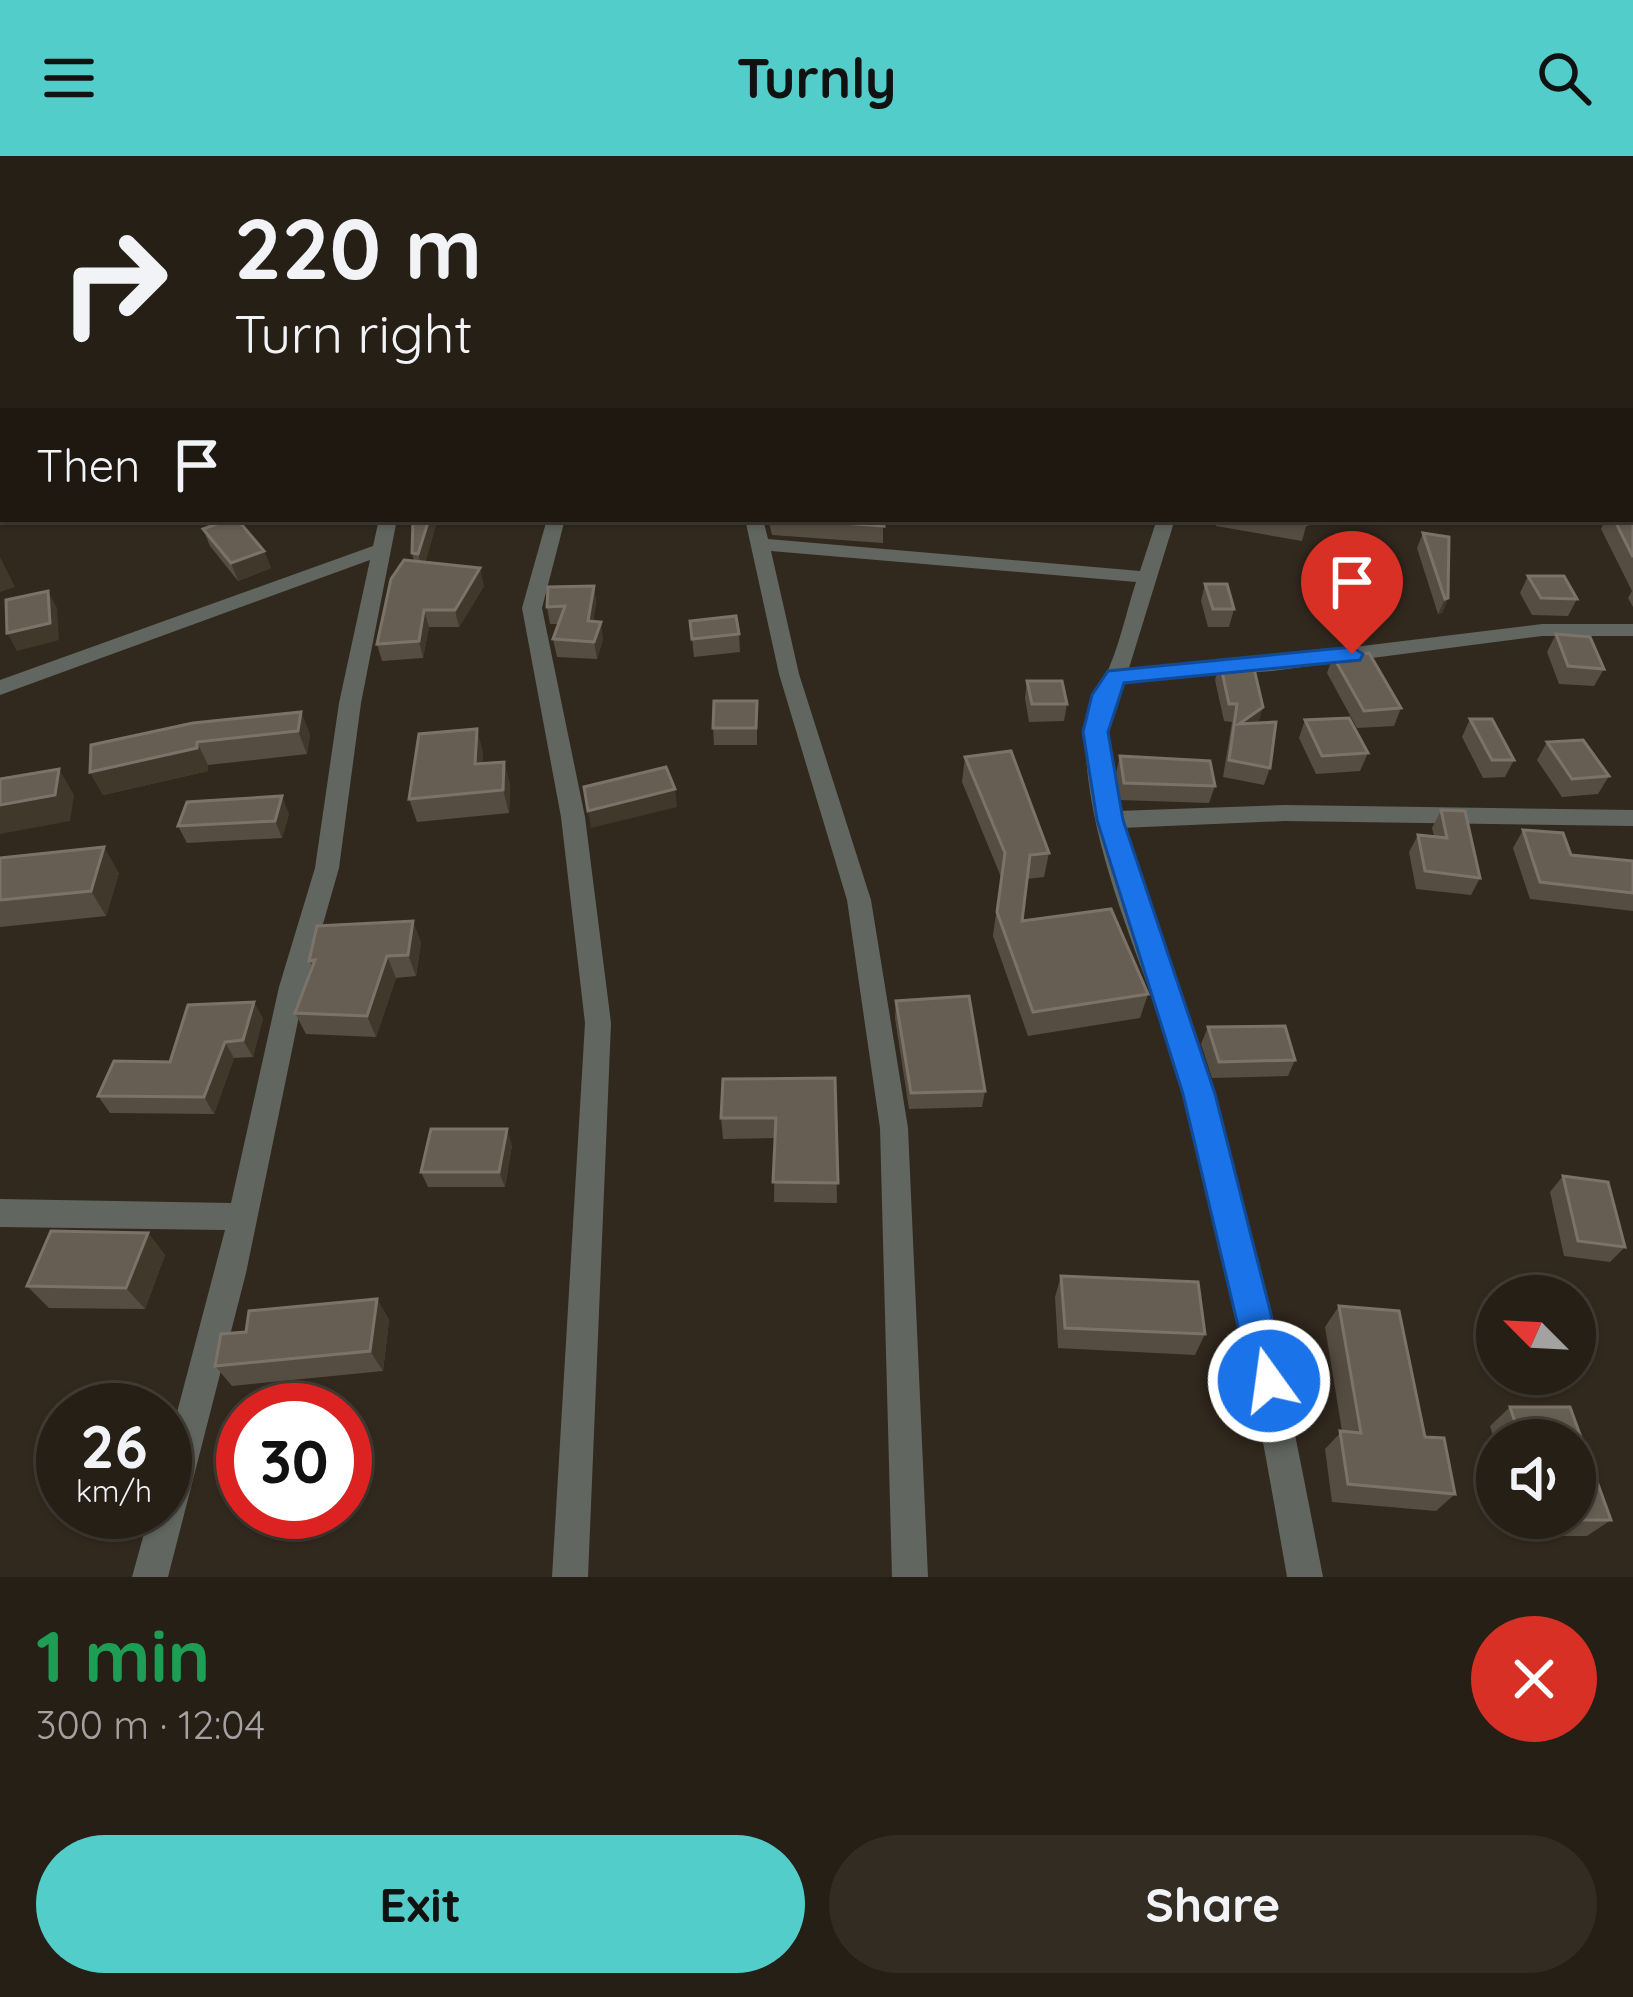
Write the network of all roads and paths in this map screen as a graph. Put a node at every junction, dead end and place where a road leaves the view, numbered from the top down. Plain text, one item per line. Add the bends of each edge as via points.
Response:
1 (387, 522) edge
2 (555, 522) edge
3 (1165, 522) edge
4 (757, 532) edge
5 (379, 550) junction
6 (1145, 578) junction
7 (1633, 630) edge
8 (1116, 676) junction
9 (0, 688) edge
10 (1633, 818) edge
11 (1110, 820) junction
12 (0, 1214) edge
13 (244, 1217) junction
14 (150, 1577) edge
15 (570, 1577) edge
16 (910, 1577) edge
17 (1305, 1577) edge

1 - 5 street
2 - 15 street via 532,608 572,817 598,1023
3 - 6 street
4 - 6 street
4 - 16 street via 789,674 859,900 894,1128
5 - 9 street
5 - 13 street via 327,868 292,987
6 - 8 street
7 - 8 street via 1542,630
8 - 11 street via 1096,732
10 - 11 street via 1285,812
11 - 17 street via 1199,1094 1269,1381
12 - 13 street
13 - 14 street

